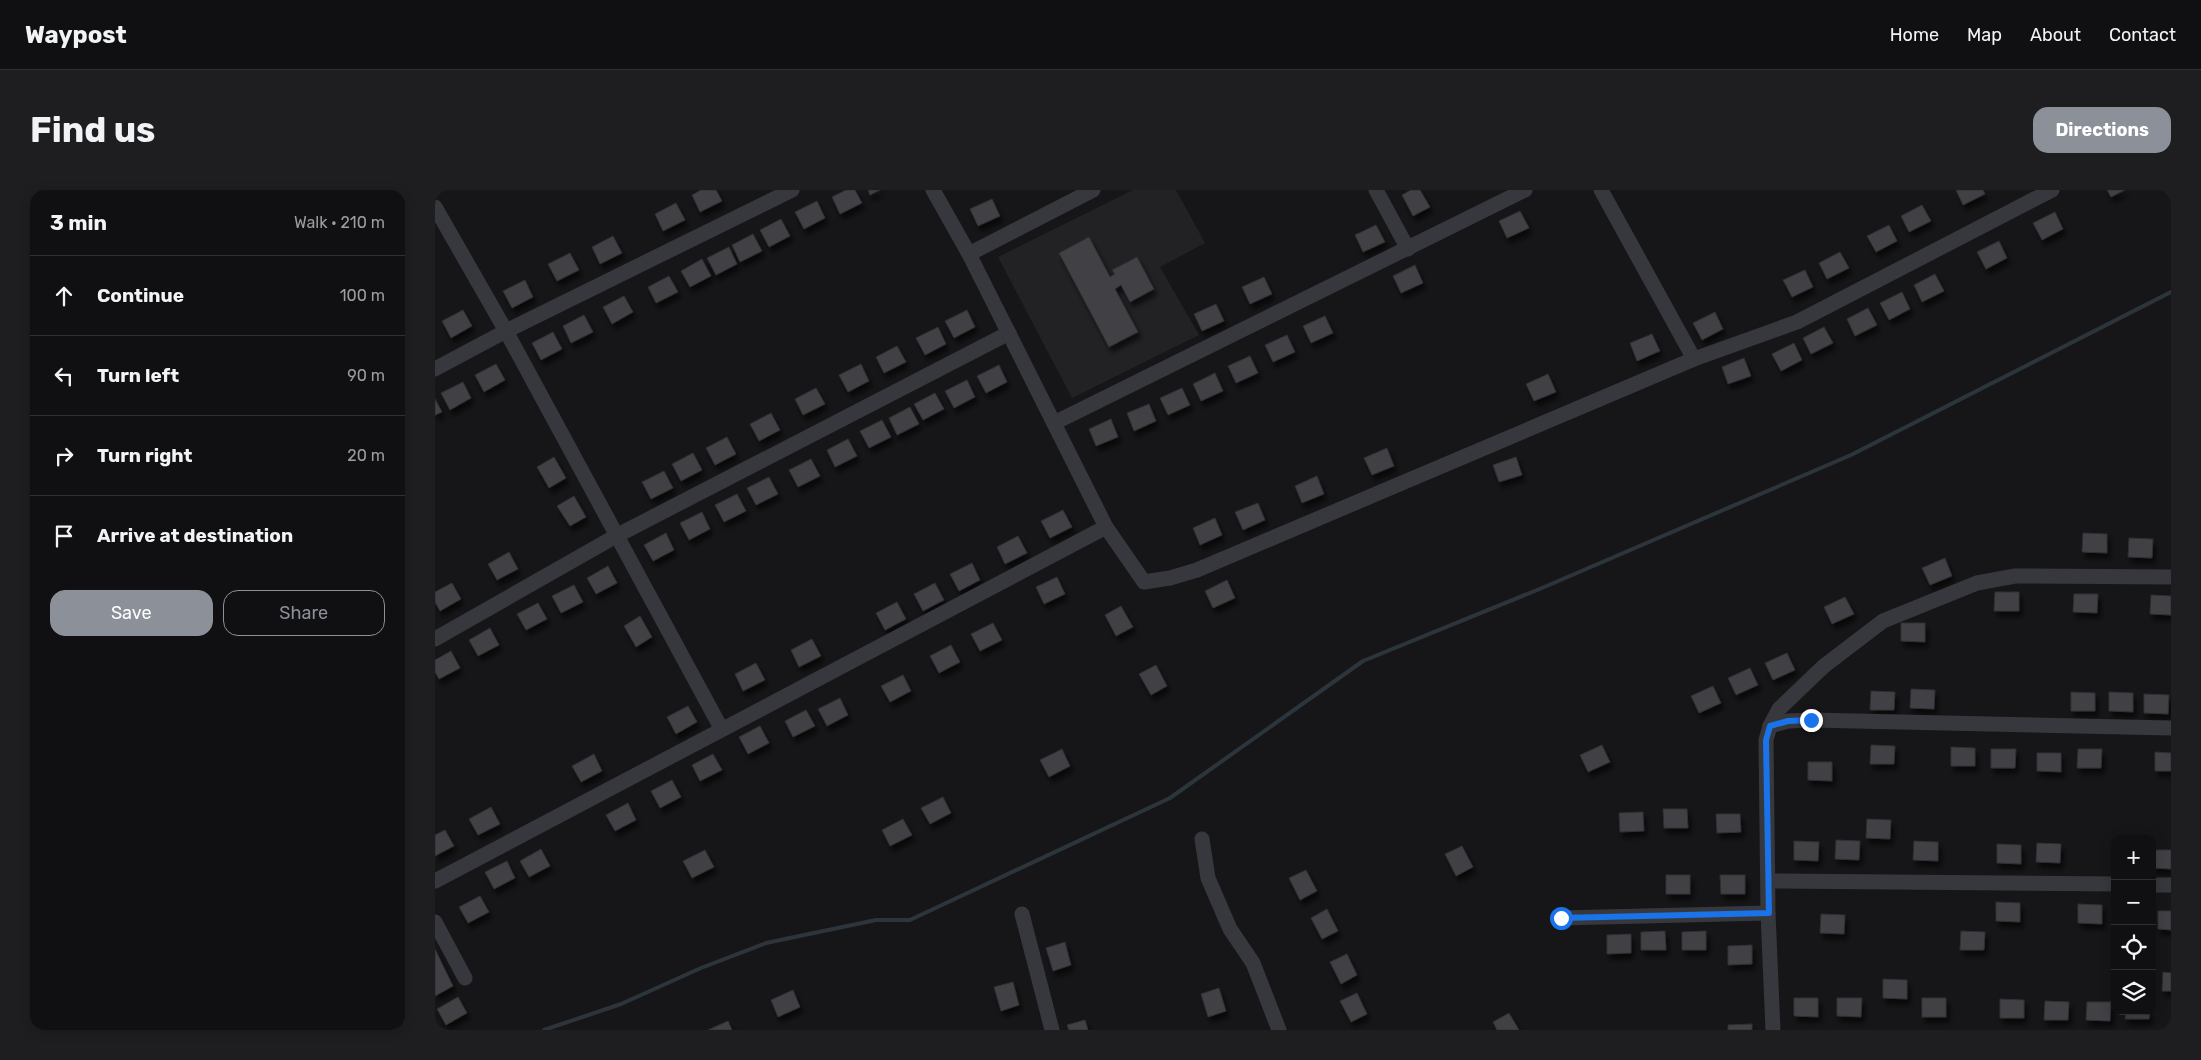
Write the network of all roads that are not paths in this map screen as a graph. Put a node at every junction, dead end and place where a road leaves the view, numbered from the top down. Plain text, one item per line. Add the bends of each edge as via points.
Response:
1 (792, 190) edge
2 (933, 190) edge
3 (1093, 190) edge
4 (1375, 190) edge
5 (1525, 190) edge
6 (1601, 190) edge
7 (2052, 190) edge
8 (435, 207) edge
9 (1407, 249) junction
10 (969, 254) junction
11 (506, 331) junction
12 (1009, 333) junction
13 (1694, 359) junction
14 (435, 369) edge
15 (1054, 423) junction
16 (1106, 527) junction
17 (616, 536) junction
18 (2171, 577) edge
19 (435, 639) edge
20 (1770, 726) junction
21 (721, 728) junction
22 (2171, 728) edge
23 (1202, 839) dead end
24 (435, 881) edge
25 (1769, 881) junction
26 (2111, 884) edge
27 (2156, 885) edge
28 (2171, 885) edge
29 (1769, 913) junction
30 (1022, 914) dead end
31 (1561, 918) dead end
32 (435, 922) edge
33 (465, 978) dead end
34 (1052, 1030) edge
35 (1279, 1030) edge
36 (1773, 1030) edge

1 - 11 street
2 - 10 street
3 - 10 street
4 - 9 street
5 - 9 street
6 - 13 street
7 - 13 street via 1797,322
8 - 11 street
9 - 15 street
10 - 12 street
11 - 14 street
11 - 17 street
12 - 15 street
12 - 17 street
13 - 16 street via 1197,570 1170,578 1144,582
15 - 16 street
16 - 21 street
17 - 19 street
17 - 21 street
18 - 20 street via 2015,576 1977,582 1883,621 1824,666 1779,709
20 - 22 street via 1811,720
20 - 25 street via 1766,740
21 - 24 street
23 - 35 street via 1208,878 1230,930 1253,963
25 - 26 street
25 - 29 street
27 - 28 street
29 - 31 street
29 - 36 street
30 - 34 street
32 - 33 street

